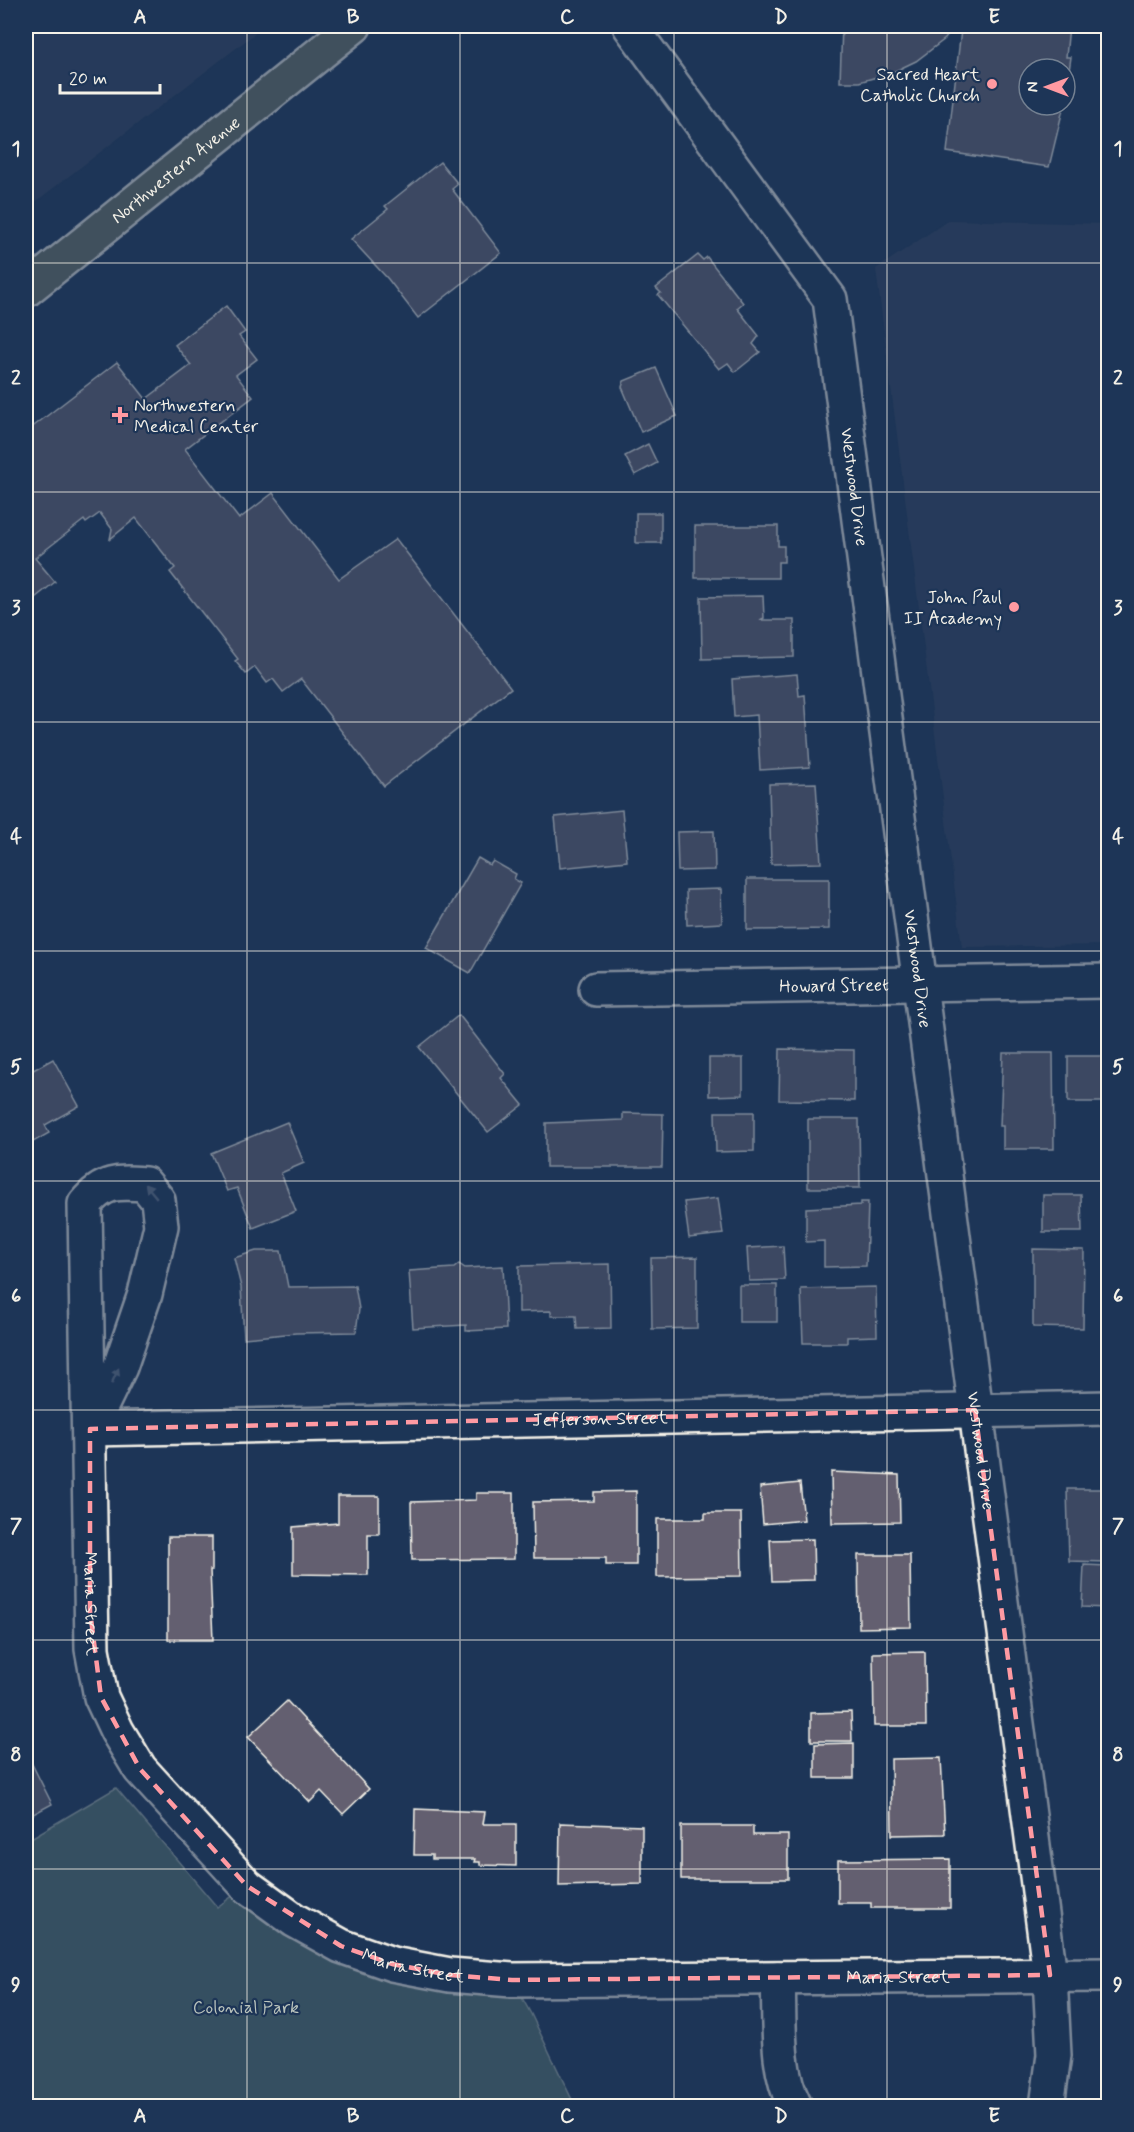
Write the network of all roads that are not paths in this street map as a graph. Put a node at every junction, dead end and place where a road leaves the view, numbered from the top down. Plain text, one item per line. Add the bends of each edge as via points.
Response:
1 (354, 26) edge
2 (630, 26) edge
3 (26, 290) edge
4 (1108, 981) edge
5 (920, 984) junction
6 (596, 989) dead end
7 (1108, 1408) edge
8 (975, 1410) junction
9 (90, 1429) junction
10 (1050, 1975) junction
11 (1108, 1975) edge
12 (778, 1978) junction
13 (795, 2106) edge
14 (1047, 2106) edge

1 - 3 main road, Northwestern Avenue
2 - 5 street, Westwood Drive via 830,299
4 - 5 street, Howard Street
5 - 6 street, Howard Street
5 - 8 street, Westwood Drive
7 - 8 street, Jefferson Street
8 - 9 street, Jefferson Street
8 - 10 street, Westwood Drive
9 -> 9 street, Maria Street via 120,1367 145,1294 161,1226 158,1200 145,1184 122,1182 99,1188 85,1204
9 - 12 street, Maria Street via 91,1630 101,1697 140,1769 247,1886 294,1920 341,1946 392,1964 450,1976 512,1980
10 - 11 street, Maria Street
10 - 12 street, Maria Street
10 - 14 street, Westwood Drive via 1054,2055
12 - 13 street via 781,2052 788,2093

